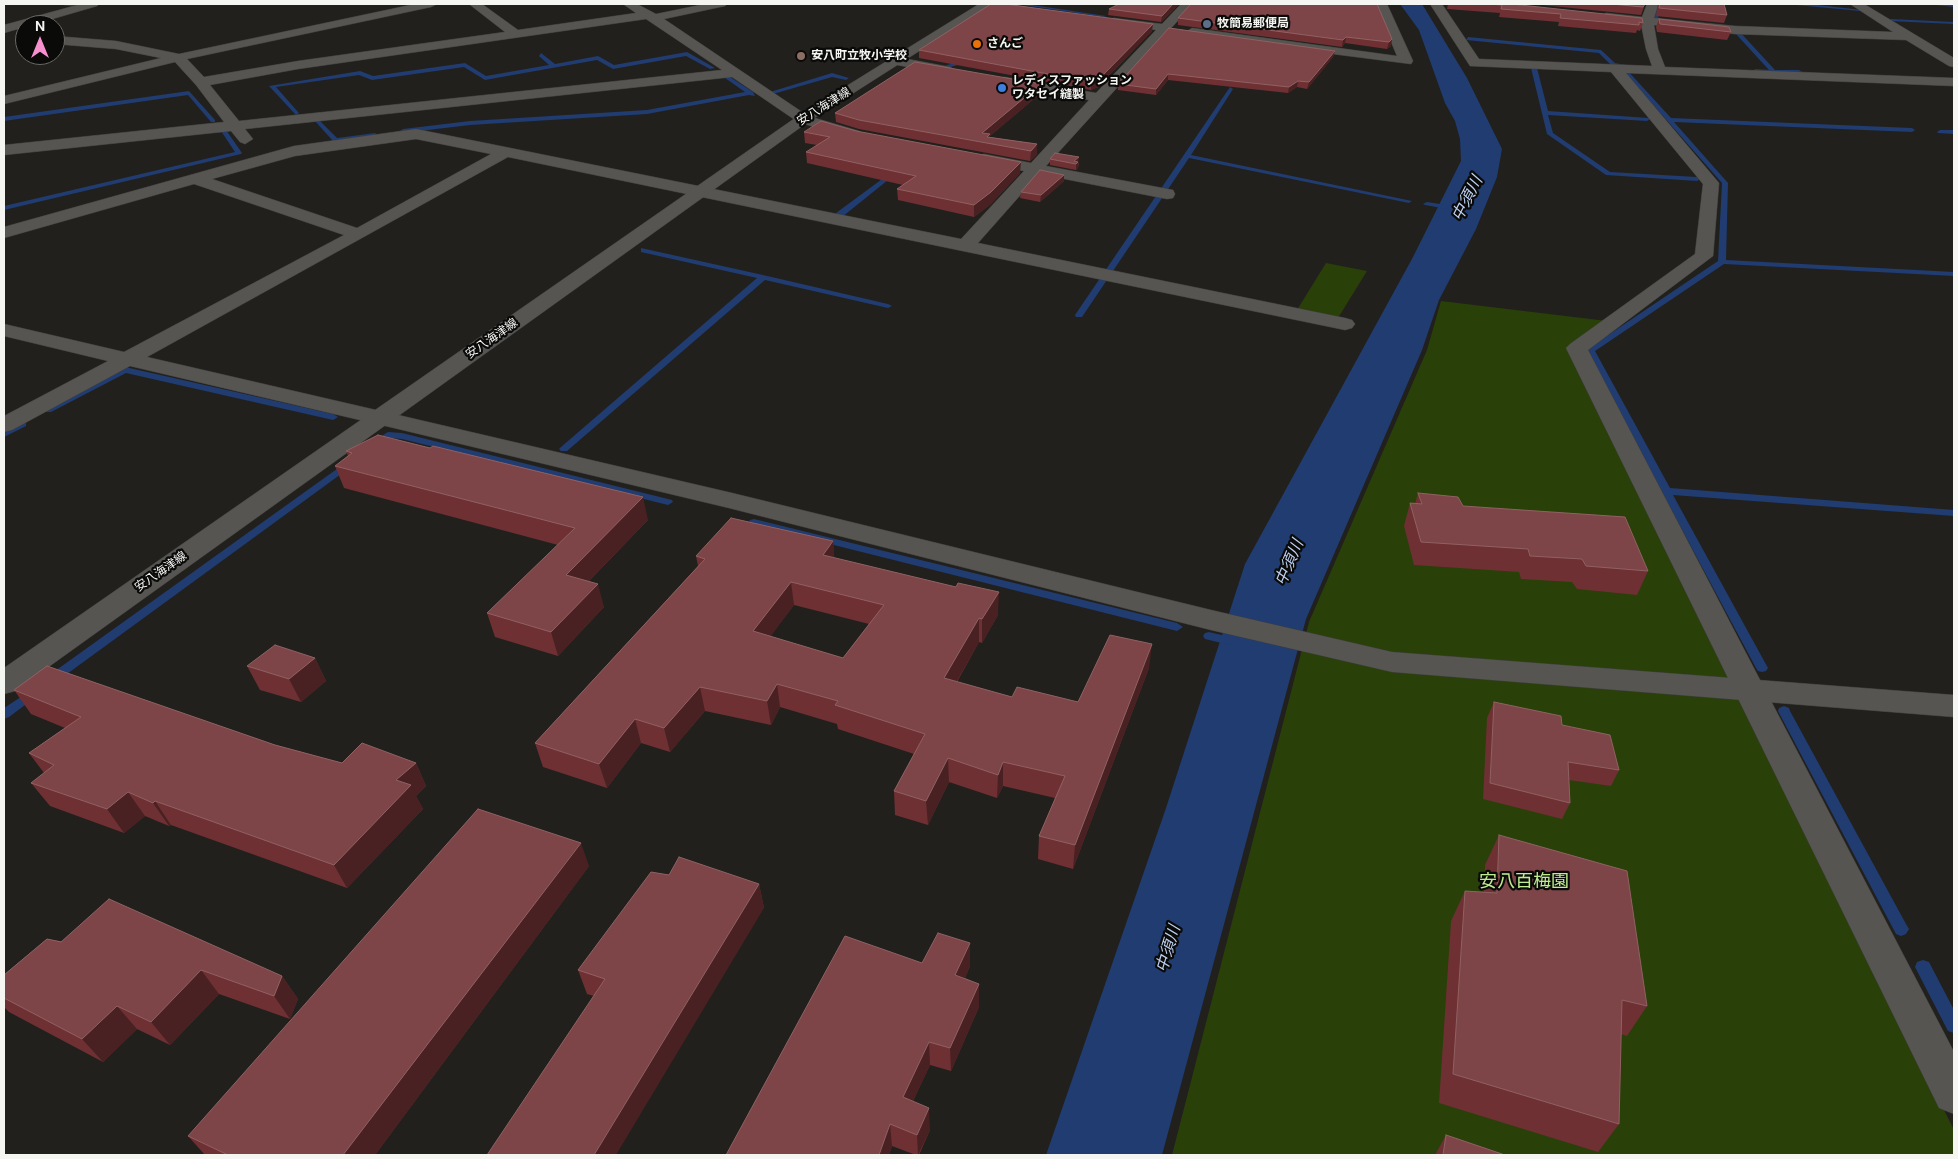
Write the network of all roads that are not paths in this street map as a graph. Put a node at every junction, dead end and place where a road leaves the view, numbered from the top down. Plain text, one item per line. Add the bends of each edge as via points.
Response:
1 (93, 4) edge
2 (431, 4) edge
3 (475, 4) edge
4 (629, 4) edge
5 (721, 4) edge
6 (994, 4) edge
7 (1187, 4) edge
8 (1381, 4) edge
9 (1436, 4) edge
10 (1652, 4) edge
11 (1856, 4) edge
12 (345, 10) dead end
13 (1590, 15) edge
14 (360, 17) junction
15 (650, 17) junction
16 (1108, 20) edge
17 (1647, 21) junction
18 (373, 27) dead end
19 (1165, 28) junction
20 (4, 30) edge
21 (516, 34) junction
22 (1911, 36) junction
23 (387, 39) dead end
24 (65, 41) edge
25 (401, 50) junction
26 (177, 57) junction
27 (897, 61) junction
28 (1954, 63) edge
29 (1614, 69) junction
30 (1660, 70) junction
31 (732, 73) junction
32 (963, 73) edge
33 (991, 79) edge
34 (201, 82) junction
35 (1954, 82) edge
36 (1099, 98) junction
37 (4, 100) edge
38 (803, 119) junction
39 (236, 127) junction
40 (866, 137) edge
41 (4, 150) edge
42 (504, 153) junction
43 (970, 156) edge
44 (261, 160) junction
45 (1036, 169) junction
46 (195, 179) junction
47 (702, 191) junction
48 (1167, 194) dead end
49 (4, 233) edge
50 (359, 234) junction
51 (966, 245) junction
52 (1345, 324) dead end
53 (4, 330) edge
54 (125, 360) junction
55 (381, 418) junction
56 (4, 425) edge
57 (4, 683) edge
58 (1747, 688) junction
59 (1954, 706) edge
60 (1954, 1094) edge

1 - 20 street
2 - 14 street
3 - 21 street
4 - 15 street
5 - 15 street
6 - 27 street, 安八海津線
7 - 19 street
8 - 19 street via 1406,61
9 - 29 street via 1475,63
10 - 17 street
11 - 22 street
12 - 14 street
13 - 17 street
14 - 18 street
14 - 26 street
15 - 21 street
15 - 31 street
16 - 19 street
17 - 22 street via 1735,30
17 - 30 street
19 - 36 street
21 - 25 street
22 - 28 street
23 - 25 street
24 - 26 street via 116,44
25 - 34 street
26 - 34 street
26 - 37 street
27 - 32 street
27 - 38 street, 安八海津線
29 - 30 street
29 - 58 street via 1711,182 1704,256 1577,348
30 - 35 street
31 - 38 street
31 - 39 street
33 - 36 street
34 - 39 street
36 - 45 street
38 - 40 street
38 - 47 street, 安八海津線
39 - 41 street
39 - 44 street
42 - 44 street via 416,134 320,146
42 - 47 street
42 - 50 street
43 - 45 street
44 - 46 street
45 - 48 street
45 - 51 street
46 - 49 street
46 - 50 street
47 - 51 street
47 - 55 street, 安八海津線
50 - 54 street
51 - 52 street
53 - 54 street
54 - 55 street
54 - 56 street
55 - 57 street, 安八海津線
55 - 58 street via 1392,662 1638,683
58 - 59 street
58 - 60 street

